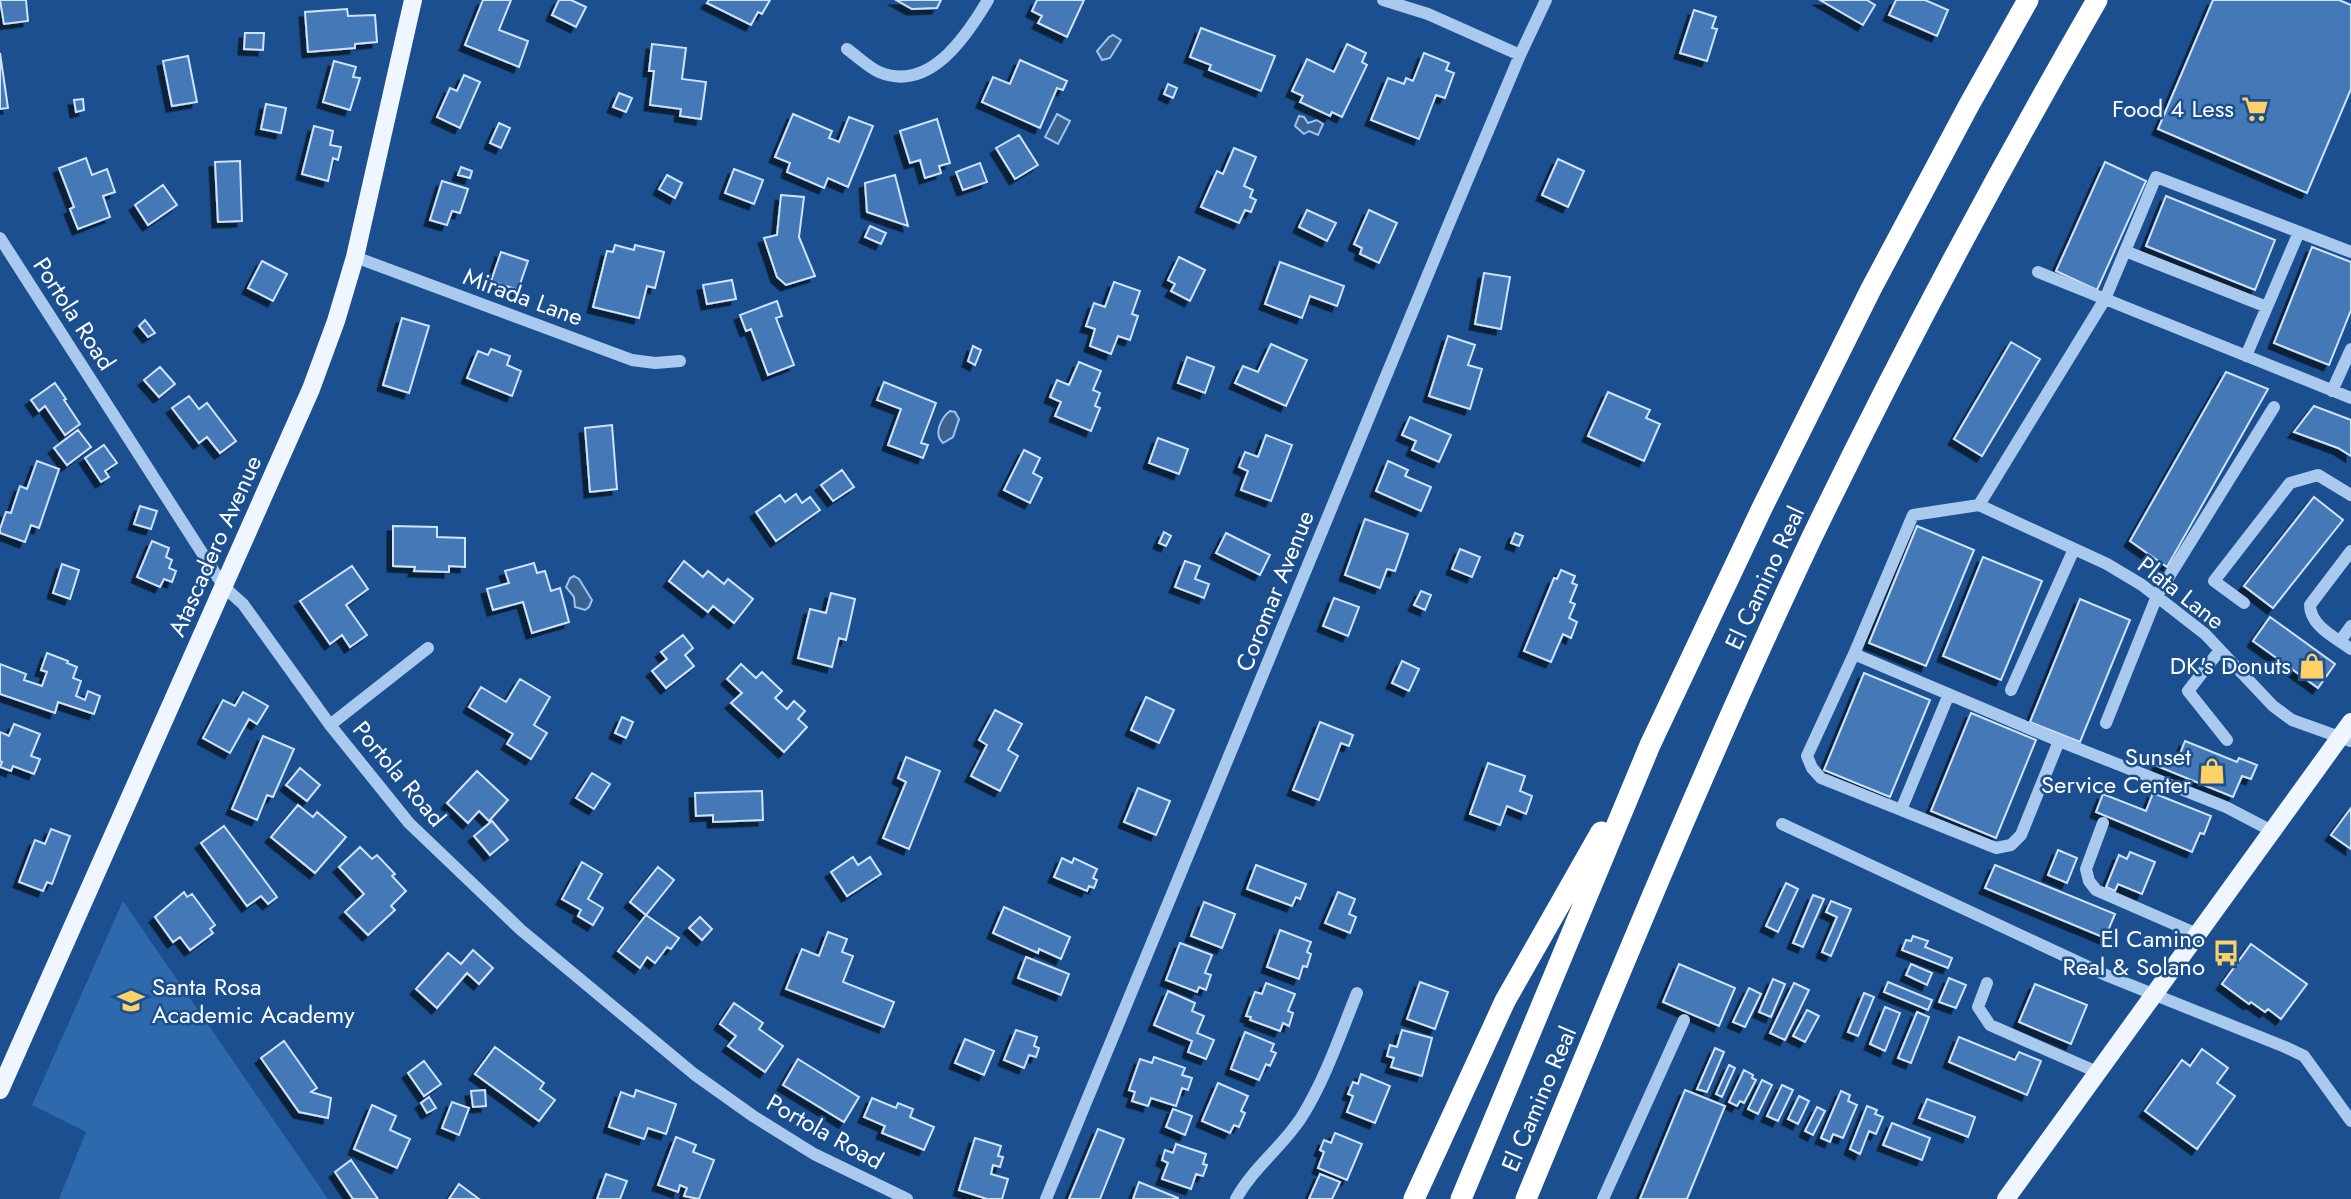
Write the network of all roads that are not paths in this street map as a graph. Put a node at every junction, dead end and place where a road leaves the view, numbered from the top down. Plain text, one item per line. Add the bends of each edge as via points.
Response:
1 (413, 0) edge
2 (988, 0) edge
3 (1383, 0) edge
4 (1546, 0) edge
5 (2028, 0) edge
6 (2097, 0) edge
7 (847, 49) dead end
8 (1520, 55) junction
9 (2298, 232) junction
10 (0, 238) edge
11 (2125, 251) junction
12 (2351, 253) edge
13 (355, 257) junction
14 (2038, 272) dead end
15 (2105, 299) junction
16 (2267, 307) junction
17 (2351, 349) edge
18 (2246, 356) junction
19 (680, 360) dead end
20 (2332, 391) junction
21 (2351, 398) edge
22 (2274, 407) dead end
23 (2351, 495) edge
24 (1979, 505) junction
25 (2074, 549) junction
26 (2351, 551) edge
27 (224, 587) junction
28 (2157, 596) junction
29 (2244, 603) dead end
30 (2351, 626) edge
31 (2340, 641) junction
32 (428, 648) dead end
33 (2351, 649) edge
34 (2220, 650) junction
35 (1854, 654) junction
36 (2011, 690) dead end
37 (1949, 694) junction
38 (2351, 722) edge
39 (2106, 723) dead end
40 (330, 724) junction
41 (2345, 739) edge
42 (2227, 740) dead end
43 (2059, 741) junction
44 (1650, 745) junction
45 (1901, 810) junction
46 (2103, 823) dead end
47 (1782, 824) dead end
48 (2272, 831) junction
49 (2197, 934) junction
50 (1987, 983) dead end
51 (1357, 993) dead end
52 (2153, 993) junction
53 (1684, 1020) dead end
54 (2097, 1072) junction
55 (0, 1090) edge
56 (2351, 1121) edge
57 (907, 1199) edge
58 (1046, 1199) edge
59 (1236, 1199) edge
60 (1414, 1199) edge
61 (1461, 1199) edge
62 (1525, 1199) edge
63 (1603, 1199) edge
64 (2006, 1199) edge

1 - 13 main road, Atascadero Avenue
2 - 7 street via 962,41 927,69 903,78 877,71
3 - 8 street via 1428,14
4 - 8 street, Coromar Avenue
5 - 44 highway, El Camino Real via 1871,289
6 - 62 highway, El Camino Real via 1972,226 1813,537 1700,782
8 - 58 street, Coromar Avenue
9 - 11 street via 2156,177
9 - 12 street
9 - 16 street
10 - 27 street, Portola Road
11 - 15 street
11 - 16 street
13 - 19 street, Mirada Lane via 632,360
13 - 27 main road, Atascadero Avenue via 311,389
14 - 15 street
15 - 18 street
15 - 24 street
16 - 18 street
17 - 20 street
18 - 20 street
20 - 21 street
22 - 28 street
23 - 29 street via 2318,475 2290,483 2214,581
24 - 25 street, Plata Lane
24 - 35 street via 1913,515
25 - 28 street, Plata Lane
25 - 36 street
26 - 31 street via 2310,605 2314,621
27 - 40 street, Portola Road via 243,604
27 - 55 main road, Atascadero Avenue
28 - 34 street, Plata Lane
28 - 39 street
30 - 31 street
31 - 33 street
32 - 40 street
34 - 41 street, Plata Lane via 2292,720
34 - 42 street via 2188,691
35 - 37 street
35 - 45 street via 1807,756 1821,778
37 - 43 street
37 - 45 street
38 - 41 main road
40 - 57 street, Portola Road via 418,832 522,930 694,1074 814,1154
41 - 48 main road
43 - 45 street via 2021,835 2011,845 1996,848
43 - 48 street via 2226,807
44 - 60 highway via 1505,1001
44 - 61 highway, El Camino Real
46 - 49 street via 2086,869 2096,890
47 - 52 street
48 - 49 main road
49 - 52 main road
50 - 54 street via 1978,1007 1990,1025
51 - 59 street via 1300,1119
52 - 54 main road
52 - 56 street via 2304,1056
53 - 63 street
54 - 64 main road

